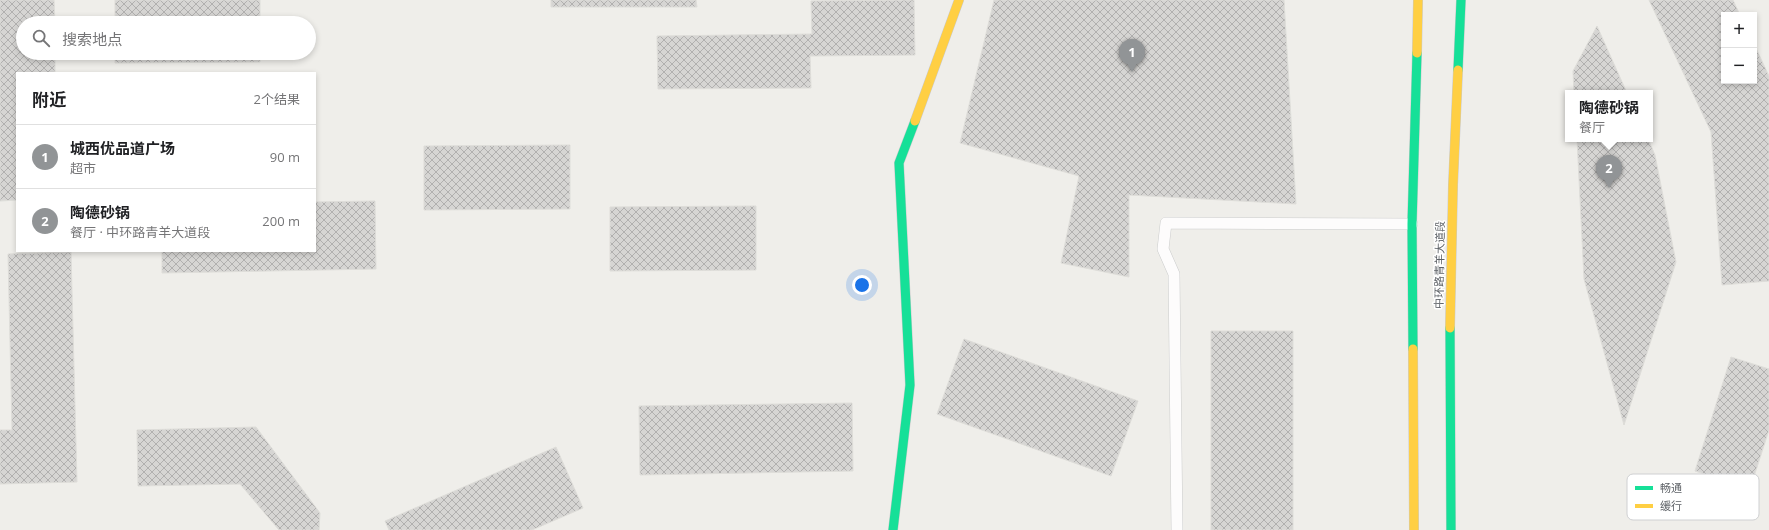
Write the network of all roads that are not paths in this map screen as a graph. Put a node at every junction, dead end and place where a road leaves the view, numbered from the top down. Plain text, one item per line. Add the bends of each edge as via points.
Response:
1 (959, 0) edge
2 (1418, 0) edge
3 (1461, 0) edge
4 (1412, 224) junction
5 (893, 530) edge
6 (1177, 530) edge
7 (1414, 530) edge
8 (1451, 530) edge

1 - 5 main road via 899,163 910,385
2 - 4 main road
3 - 8 main road, 中环路青羊大道段 via 1449,361
4 - 6 lane via 1166,223 1163,249 1174,274
4 - 7 main road

